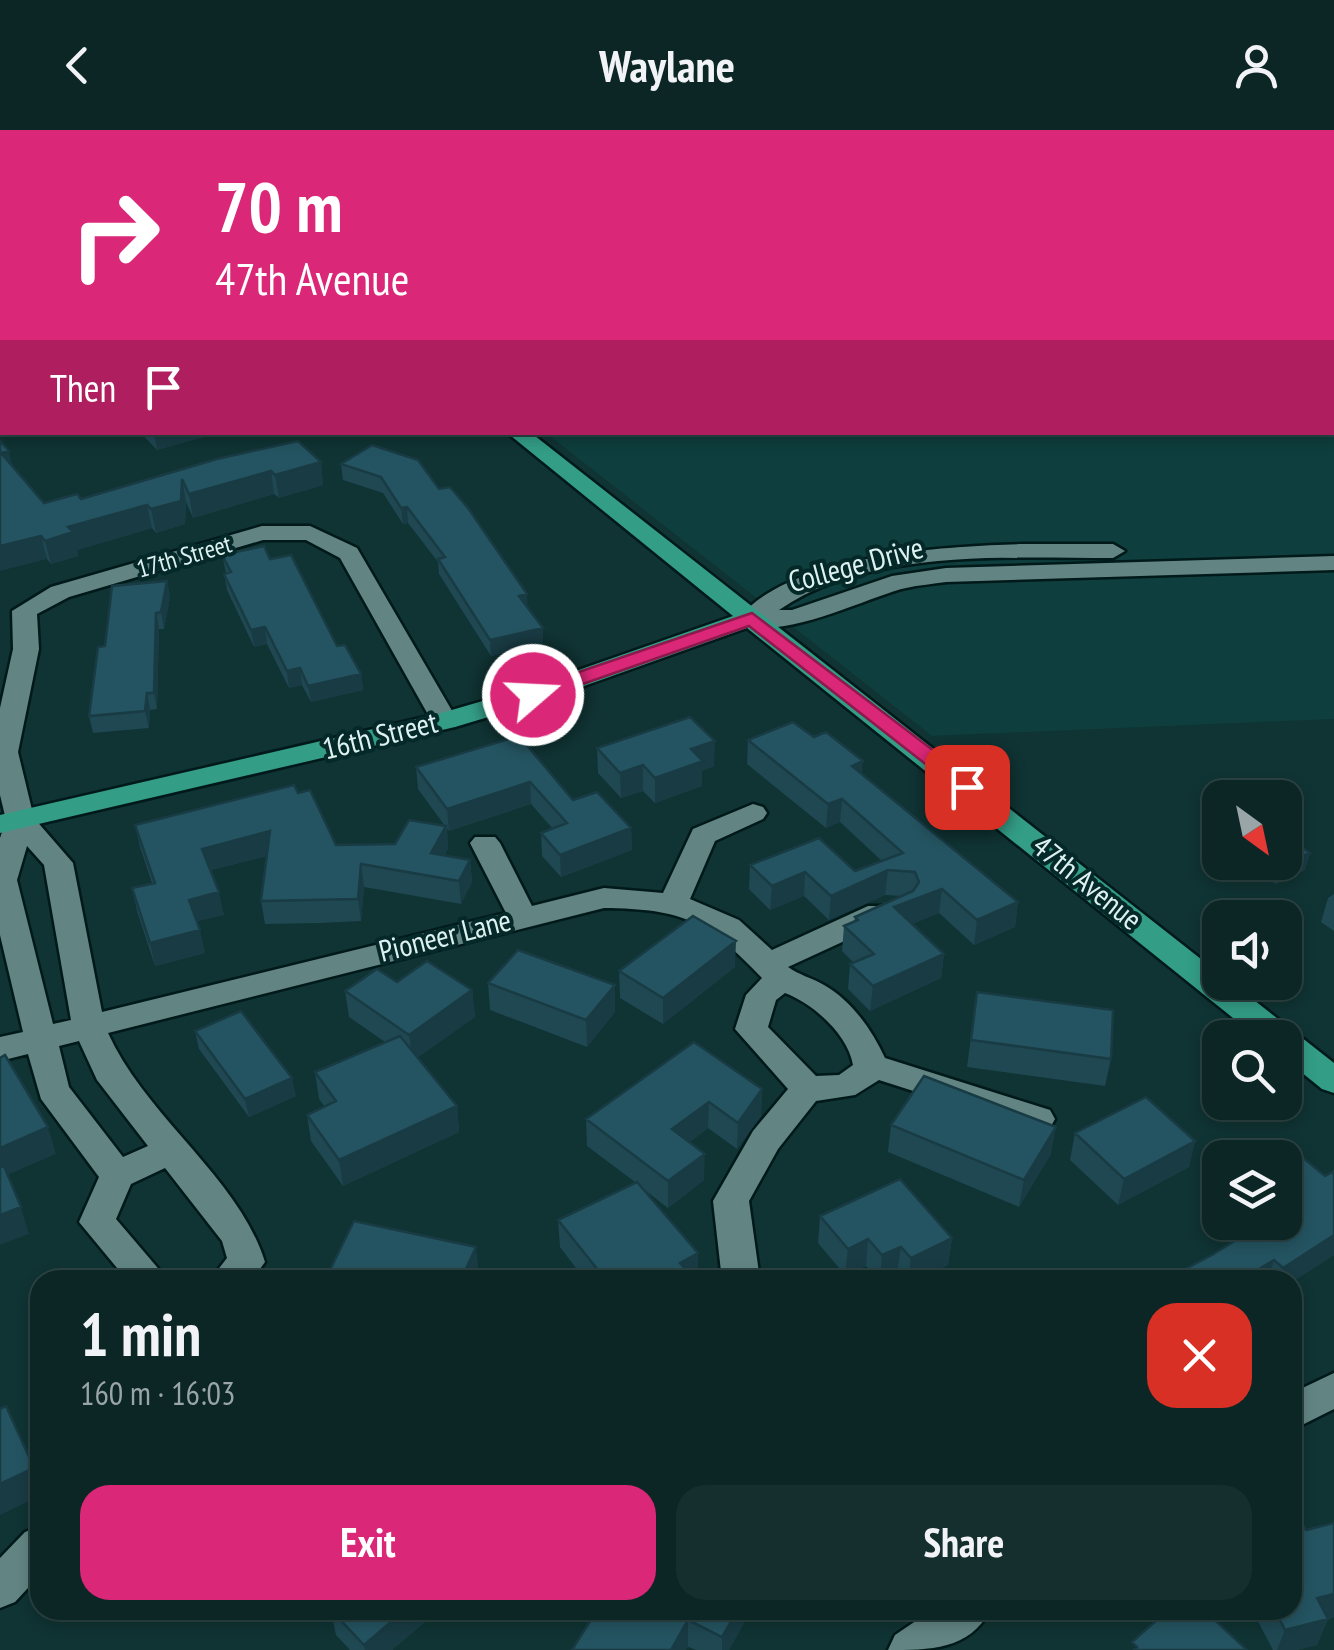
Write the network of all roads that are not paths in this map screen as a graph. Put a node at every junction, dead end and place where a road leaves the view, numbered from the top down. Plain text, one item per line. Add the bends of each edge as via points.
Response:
1 (520, 435) edge
2 (1322, 563) edge
3 (752, 618) junction
4 (445, 720) junction
5 (753, 813) dead end
6 (10, 822) edge
7 (486, 844) dead end
8 (673, 904) junction
9 (898, 905) edge
10 (523, 918) junction
11 (775, 972) junction
12 (1257, 1020) edge
13 (90, 1026) junction
14 (43, 1037) junction
15 (0, 1049) edge
16 (1302, 1056) edge
17 (872, 1066) junction
18 (1334, 1082) edge
19 (807, 1088) junction
20 (1038, 1119) edge
21 (171, 1150) junction
22 (118, 1175) junction
23 (139, 1270) edge
24 (239, 1270) edge
25 (741, 1270) edge
26 (1334, 1388) edge
27 (1302, 1406) edge
28 (30, 1556) edge
29 (0, 1588) edge
30 (954, 1620) edge
31 (910, 1650) edge

1 - 3 main road, 47th Avenue
2 - 3 street, College Drive via 1170,551 942,553 867,566 774,598
3 - 4 main road, 16th Street
3 - 12 main road, 47th Avenue
4 - 6 main road, 16th Street
4 - 6 street, 17th Street via 349,553 310,533 262,533 60,592 24,611 26,648 4,752
5 - 8 street via 703,835
6 - 13 street via 58,863
6 - 14 street via 2,880
7 - 10 street
8 - 10 street, Pioneer Lane via 604,898
8 - 11 street, Pioneer Lane via 740,935
9 - 11 street
10 - 13 street, Pioneer Lane
11 - 17 street, Pioneer Lane via 814,994 865,1044
11 - 19 street via 751,1029
13 - 14 street, Pioneer Lane
13 - 21 street via 108,1072
14 - 15 street, Pioneer Lane
14 - 22 street via 53,1090
16 - 18 main road, 47th Avenue
17 - 19 street via 838,1090
17 - 20 street
19 - 25 street via 765,1140 731,1201
21 - 22 street
21 - 24 street via 239,1236 247,1262
22 - 23 street via 96,1222
26 - 27 street
28 - 29 street
30 - 31 street

